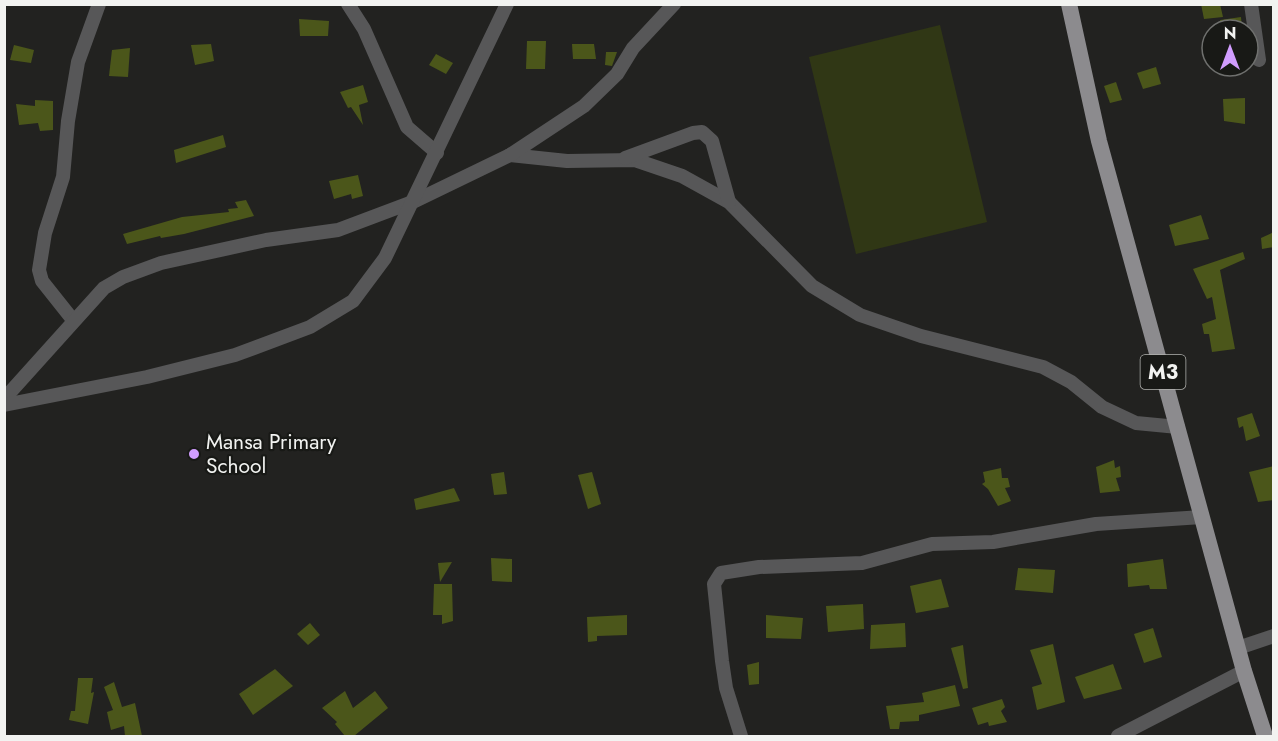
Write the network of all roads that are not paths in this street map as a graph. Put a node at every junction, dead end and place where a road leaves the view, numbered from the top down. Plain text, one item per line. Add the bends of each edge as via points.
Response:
1 (99, 4) edge
2 (348, 4) edge
3 (507, 4) edge
4 (674, 4) edge
5 (1069, 4) edge
6 (437, 153) junction
7 (510, 155) junction
8 (623, 159) junction
9 (415, 201) junction
10 (729, 202) junction
11 (73, 320) junction
12 (4, 399) edge
13 (4, 405) edge
14 (1178, 427) junction
15 (1202, 517) junction
16 (1274, 636) edge
17 (1238, 648) junction
18 (1244, 671) junction
19 (741, 736) edge
20 (1118, 736) edge
21 (1265, 736) edge

1 - 11 street via 78,62 63,177 45,232 39,270 42,281
2 - 6 street via 364,29 407,127
3 - 6 street
4 - 7 street via 633,48 617,74 584,106
5 - 14 main road, M3 via 1099,141
6 - 9 street
7 - 8 street via 567,161
7 - 9 street
8 - 10 street via 682,176
8 - 10 street via 702,132 712,141
9 - 11 street via 338,230 266,240 161,263 104,288
9 - 13 street via 385,258 352,301 310,327 235,355
10 - 14 street via 812,286 860,315 921,336 1043,368 1071,382 1102,407 1136,423
11 - 12 street
14 - 15 main road, M3
15 - 17 main road, M3
15 - 19 street via 1096,524 993,542 932,544 862,562 731,569 721,573 714,584 722,661
16 - 17 street
17 - 18 main road, M3
18 - 20 street
18 - 21 main road, M3

